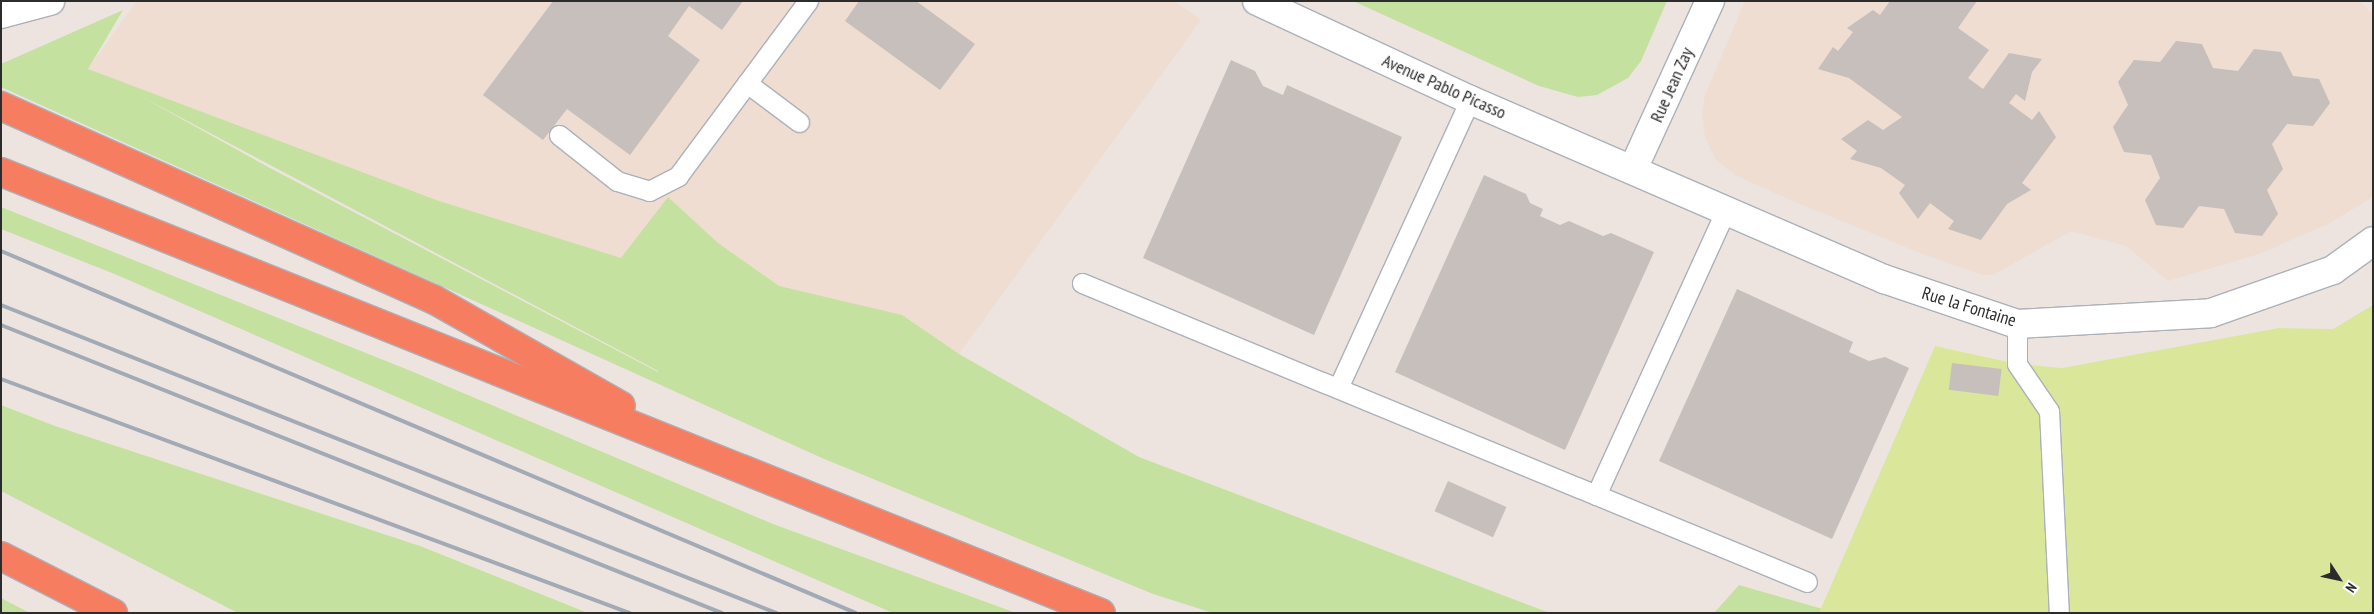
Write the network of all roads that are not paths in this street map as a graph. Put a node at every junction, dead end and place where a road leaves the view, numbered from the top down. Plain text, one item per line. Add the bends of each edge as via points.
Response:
1 (50, 1) edge
2 (808, 1) edge
3 (1257, 1) edge
4 (1710, 1) edge
5 (1, 14) edge
6 (747, 84) junction
7 (1470, 100) junction
8 (1, 106) edge
9 (799, 122) dead end
10 (558, 135) dead end
11 (1633, 169) junction
12 (1, 172) edge
13 (1726, 210) junction
14 (2373, 241) edge
15 (1082, 283) dead end
16 (2017, 324) junction
17 (1338, 388) junction
18 (718, 460) junction
19 (1596, 495) junction
20 (1, 556) edge
21 (1807, 582) dead end
22 (113, 613) edge
23 (1101, 613) edge
24 (2059, 613) edge

1 - 5 street
2 - 6 lane
3 - 7 street, Avenue Pablo Picasso
4 - 11 street, Rue Jean Zay
6 - 9 lane
6 - 10 lane via 678,176 648,191 617,181
7 - 11 street, Avenue Pablo Picasso
7 - 17 lane
8 - 18 highway via 433,299
11 - 13 street, Rue la Fontaine
12 - 18 highway
13 - 16 street, Rue la Fontaine via 1884,279
13 - 19 lane
14 - 16 street, Rue la Fontaine via 2333,270 2211,313
15 - 17 lane
16 - 24 lane via 2017,364 2049,411
17 - 19 lane
18 - 23 highway
19 - 21 lane
20 - 22 highway

